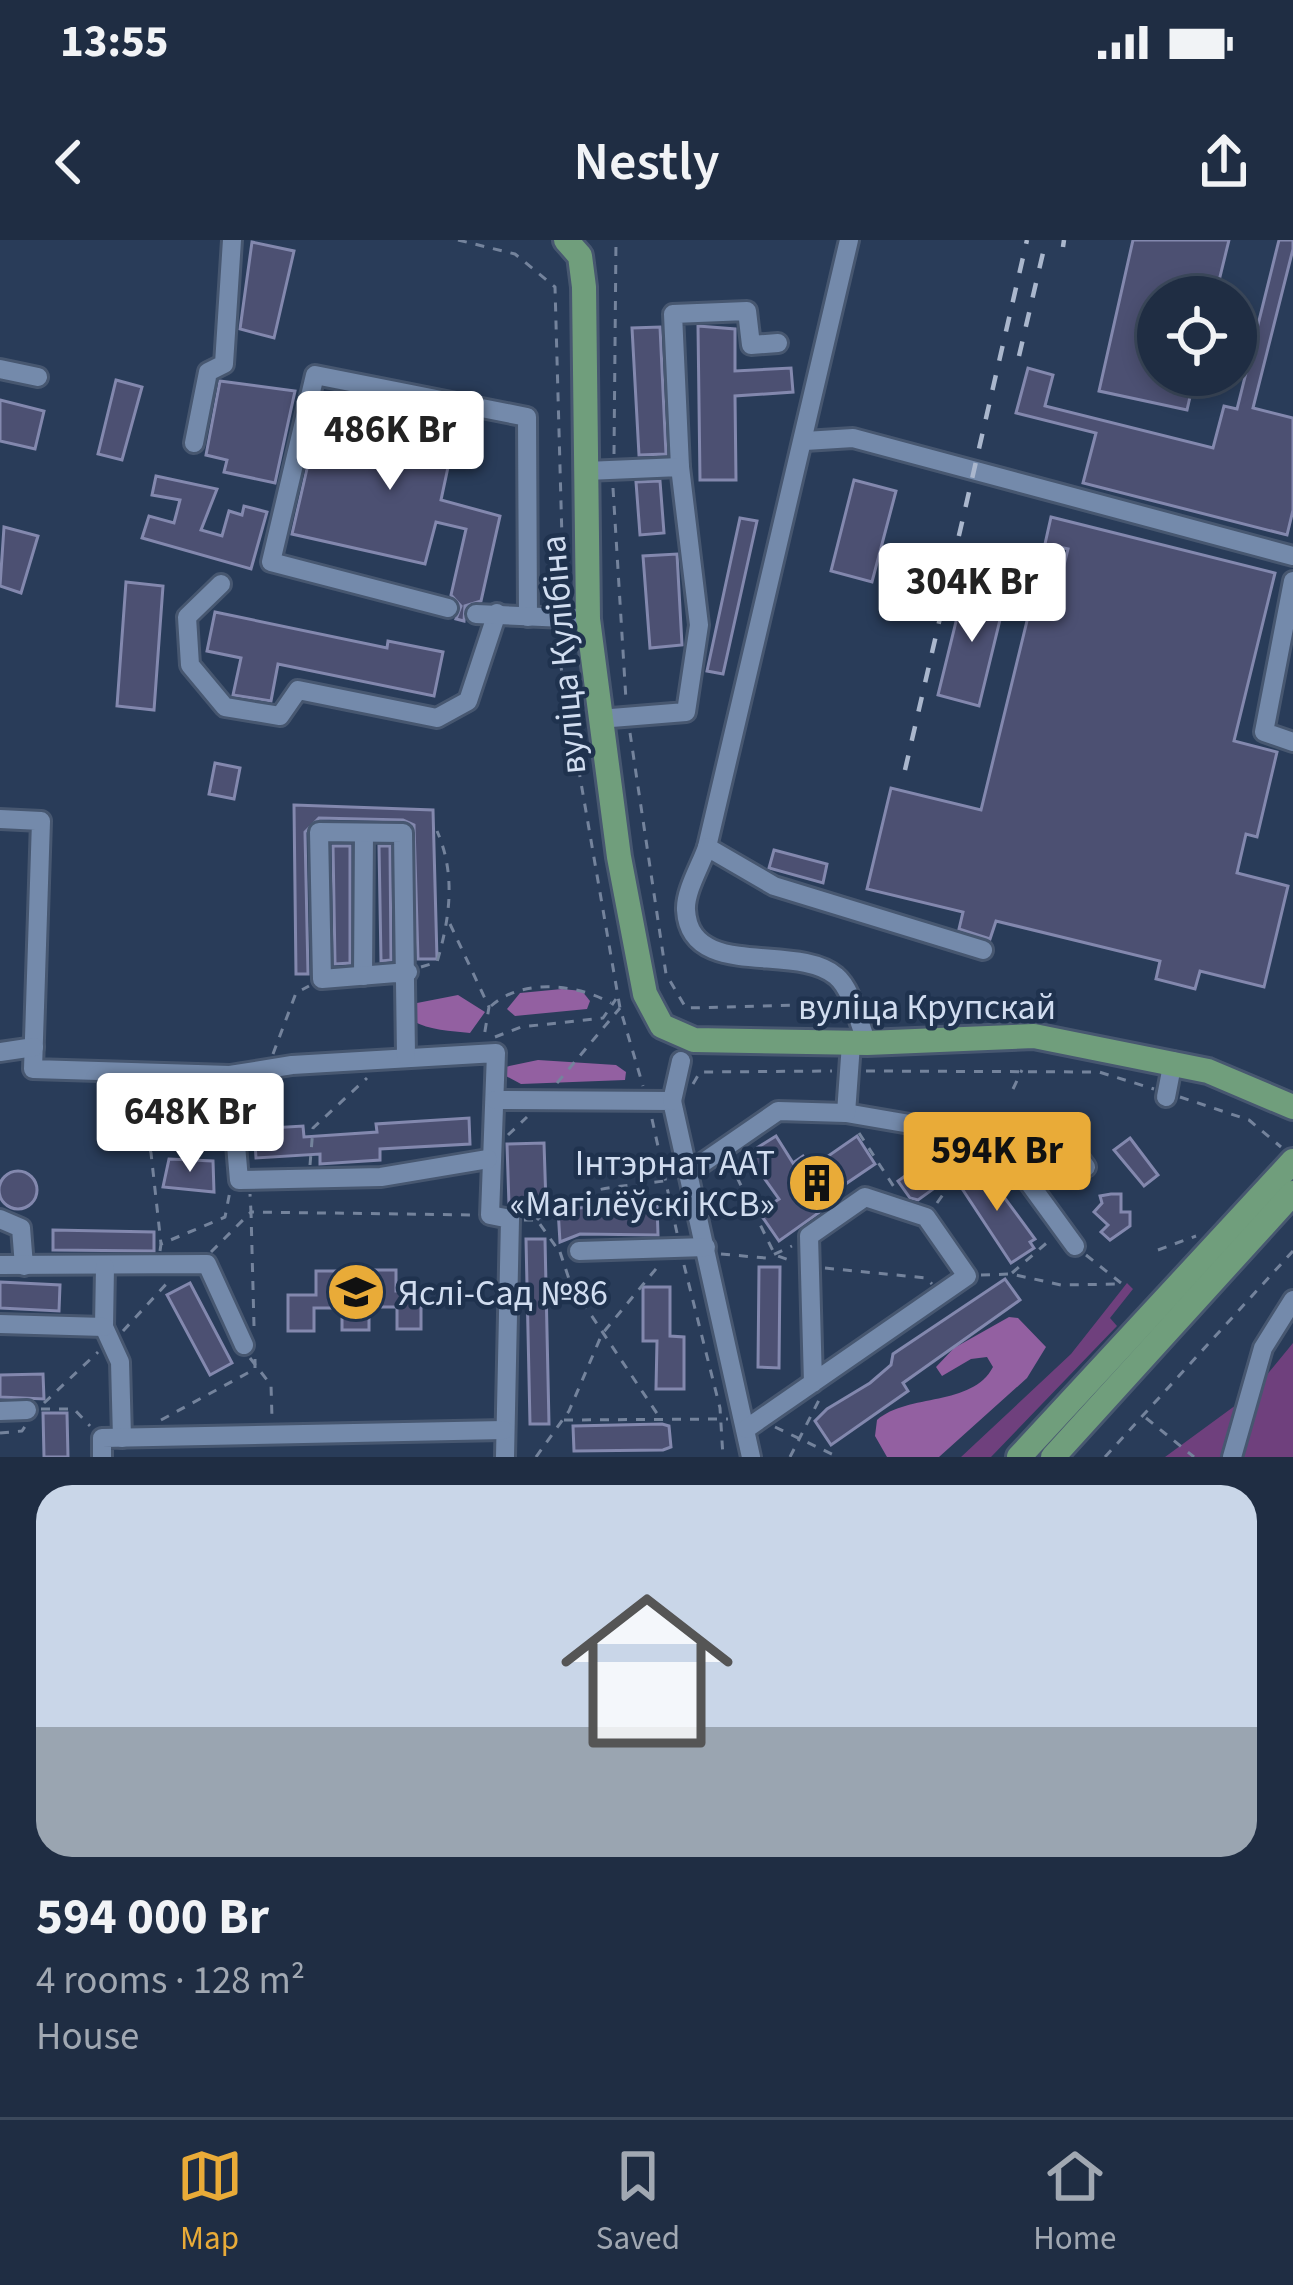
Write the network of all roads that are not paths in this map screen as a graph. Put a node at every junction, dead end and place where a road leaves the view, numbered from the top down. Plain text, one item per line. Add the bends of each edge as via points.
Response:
1 (232, 240) edge
2 (849, 240) edge
3 (575, 245) edge
4 (778, 343) dead end
5 (0, 369) edge
6 (38, 377) dead end
7 (805, 441) junction
8 (194, 442) dead end
9 (680, 467) junction
10 (586, 471) junction
11 (1293, 556) edge
12 (1293, 581) edge
13 (221, 584) dead end
14 (448, 608) dead end
15 (497, 613) junction
16 (476, 614) dead end
17 (528, 617) junction
18 (589, 619) junction
19 (599, 719) junction
20 (1293, 742) edge
21 (0, 819) edge
22 (364, 833) junction
23 (707, 848) junction
24 (982, 950) dead end
25 (408, 972) junction
26 (363, 976) junction
27 (645, 994) joint
28 (34, 1047) junction
29 (869, 1047) junction
30 (0, 1052) edge
31 (397, 1057) junction
32 (690, 1058) road end
33 (1173, 1061) junction
34 (230, 1075) junction
35 (1167, 1095) road end
36 (495, 1100) junction
37 (672, 1101) junction
38 (1293, 1107) edge
39 (846, 1113) junction
40 (1011, 1152) junction
41 (1288, 1153) edge
42 (488, 1159) junction
43 (1086, 1167) dead end
44 (691, 1171) junction
45 (1293, 1193) edge
46 (0, 1219) edge
47 (1075, 1246) road end
48 (707, 1250) junction
49 (569, 1251) road end
50 (0, 1265) edge
51 (24, 1266) junction
52 (105, 1267) junction
53 (1293, 1300) edge
54 (0, 1324) edge
55 (108, 1335) junction
56 (244, 1345) road end
57 (813, 1383) junction
58 (32, 1410) road end
59 (0, 1411) edge
60 (752, 1425) junction
61 (504, 1430) junction
62 (113, 1443) edge
63 (505, 1457) edge
64 (752, 1457) edge
65 (1019, 1457) edge
66 (1053, 1457) edge
67 (1232, 1457) edge

1 - 8 street via 224,364 208,372
2 - 7 street
3 - 10 main road, вуліца Кулібіна
4 - 9 street via 751,345 747,311 673,314
5 - 6 street
7 - 11 street via 854,438
7 - 23 street
9 - 10 street
9 - 19 street via 699,625 686,712
10 - 18 main road, вуліца Кулібіна
12 - 20 street via 1264,732
13 - 15 street via 187,617 190,665 225,707 280,716 298,690 436,718 468,701
14 - 17 street via 271,562 315,375 527,417
15 - 16 street
15 - 17 street
17 - 18 street
18 - 19 main road, вуліца Кулібіна
19 - 27 main road, вуліца Кулібіна
21 - 28 street via 41,820
22 - 25 street via 403,833
22 - 26 street
22 - 26 street via 319,832 322,980
23 - 24 street via 774,886
23 - 29 street via 686,910 696,939 714,952 810,961 839,977
25 - 26 street
25 - 31 street
27 - 29 main road, вуліца Крупскай via 662,1026 679,1037
28 - 30 street
28 - 34 street via 33,1069
29 - 33 main road, вуліца Крупскай via 1034,1036
29 - 39 street via 848,1070
31 - 34 street
31 - 36 street via 496,1053
32 - 37 street
33 - 35 street
33 - 38 main road, вуліца Крупскай
34 - 42 street via 239,1180 381,1177
36 - 37 street
36 - 42 street
37 - 44 street
39 - 40 street via 984,1136
39 - 44 street via 778,1111
40 - 43 street via 1055,1126
40 - 47 street
41 - 65 main road
42 - 61 street via 500,1217
44 - 48 street
45 - 66 main road
46 - 51 street via 20,1228
48 - 49 street
48 - 60 street
50 - 51 street
51 - 52 street
52 - 55 street
52 - 56 street via 206,1264
53 - 67 street via 1262,1348
54 - 55 street
55 - 62 street via 121,1362
57 - 57 street via 809,1236 866,1197 918,1215 967,1276
57 - 60 street
58 - 59 street
60 - 64 street
61 - 62 street
61 - 63 street

